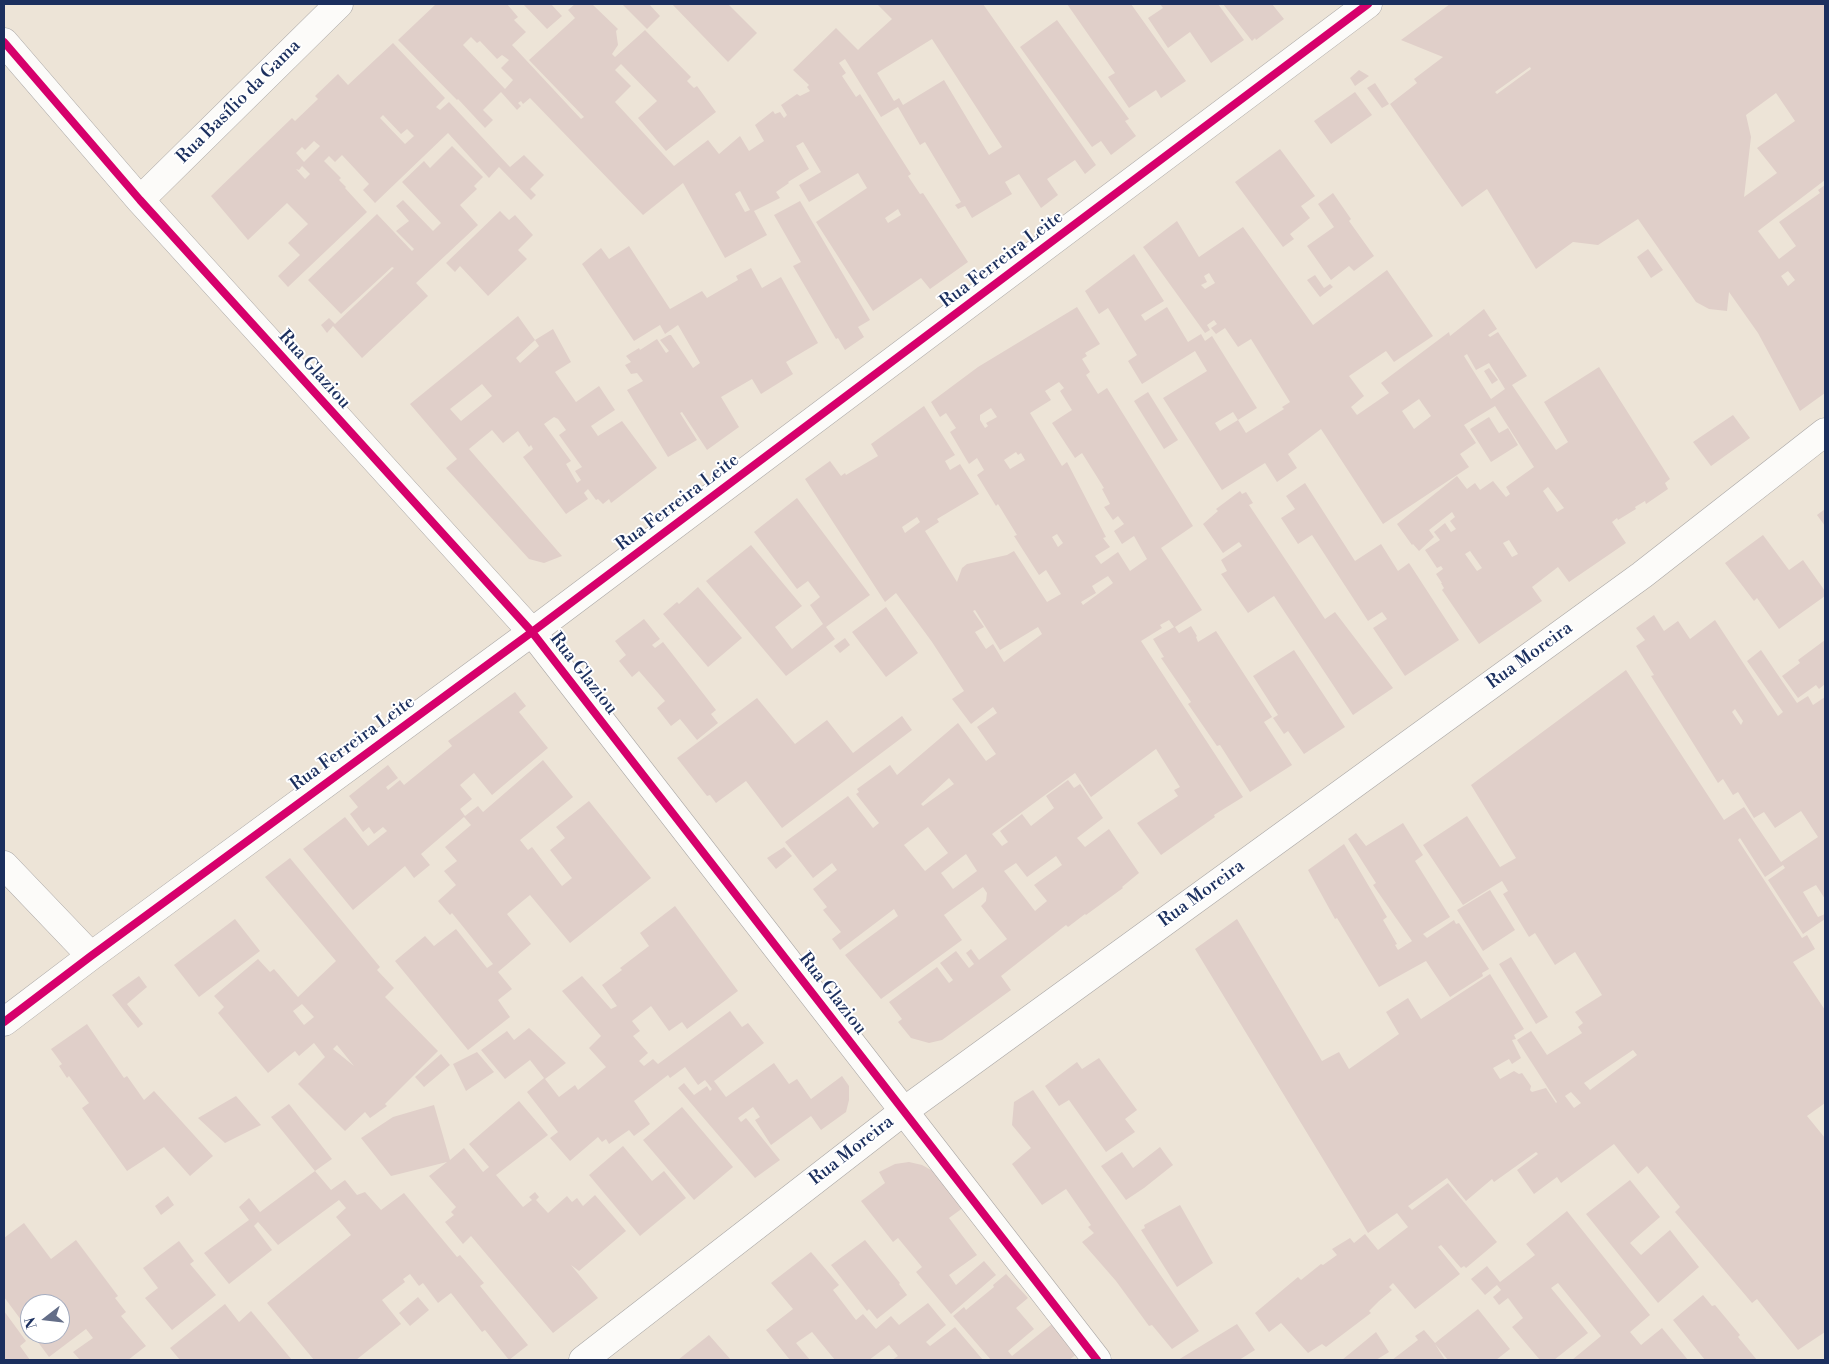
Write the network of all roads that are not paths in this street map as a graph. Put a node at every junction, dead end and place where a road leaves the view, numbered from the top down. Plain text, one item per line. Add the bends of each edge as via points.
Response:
1 (338, 4) edge
2 (1368, 4) edge
3 (4, 42) edge
4 (140, 200) junction
5 (1825, 432) edge
6 (532, 632) junction
7 (4, 865) edge
8 (91, 956) junction
9 (4, 1022) edge
10 (904, 1111) junction
11 (583, 1360) edge
12 (1097, 1360) edge

1 - 4 street, Rua Basílio da Gama
2 - 6 street, Rua Ferreira Leite
3 - 4 street, Rua Glaziou
4 - 6 street, Rua Glaziou
5 - 10 street, Rua Moreira via 1642,574
6 - 8 street, Rua Ferreira Leite
6 - 10 street, Rua Glaziou
7 - 8 street
8 - 9 street, Rua Ferreira Leite
10 - 11 street, Rua Moreira
10 - 12 street, Rua Glaziou

